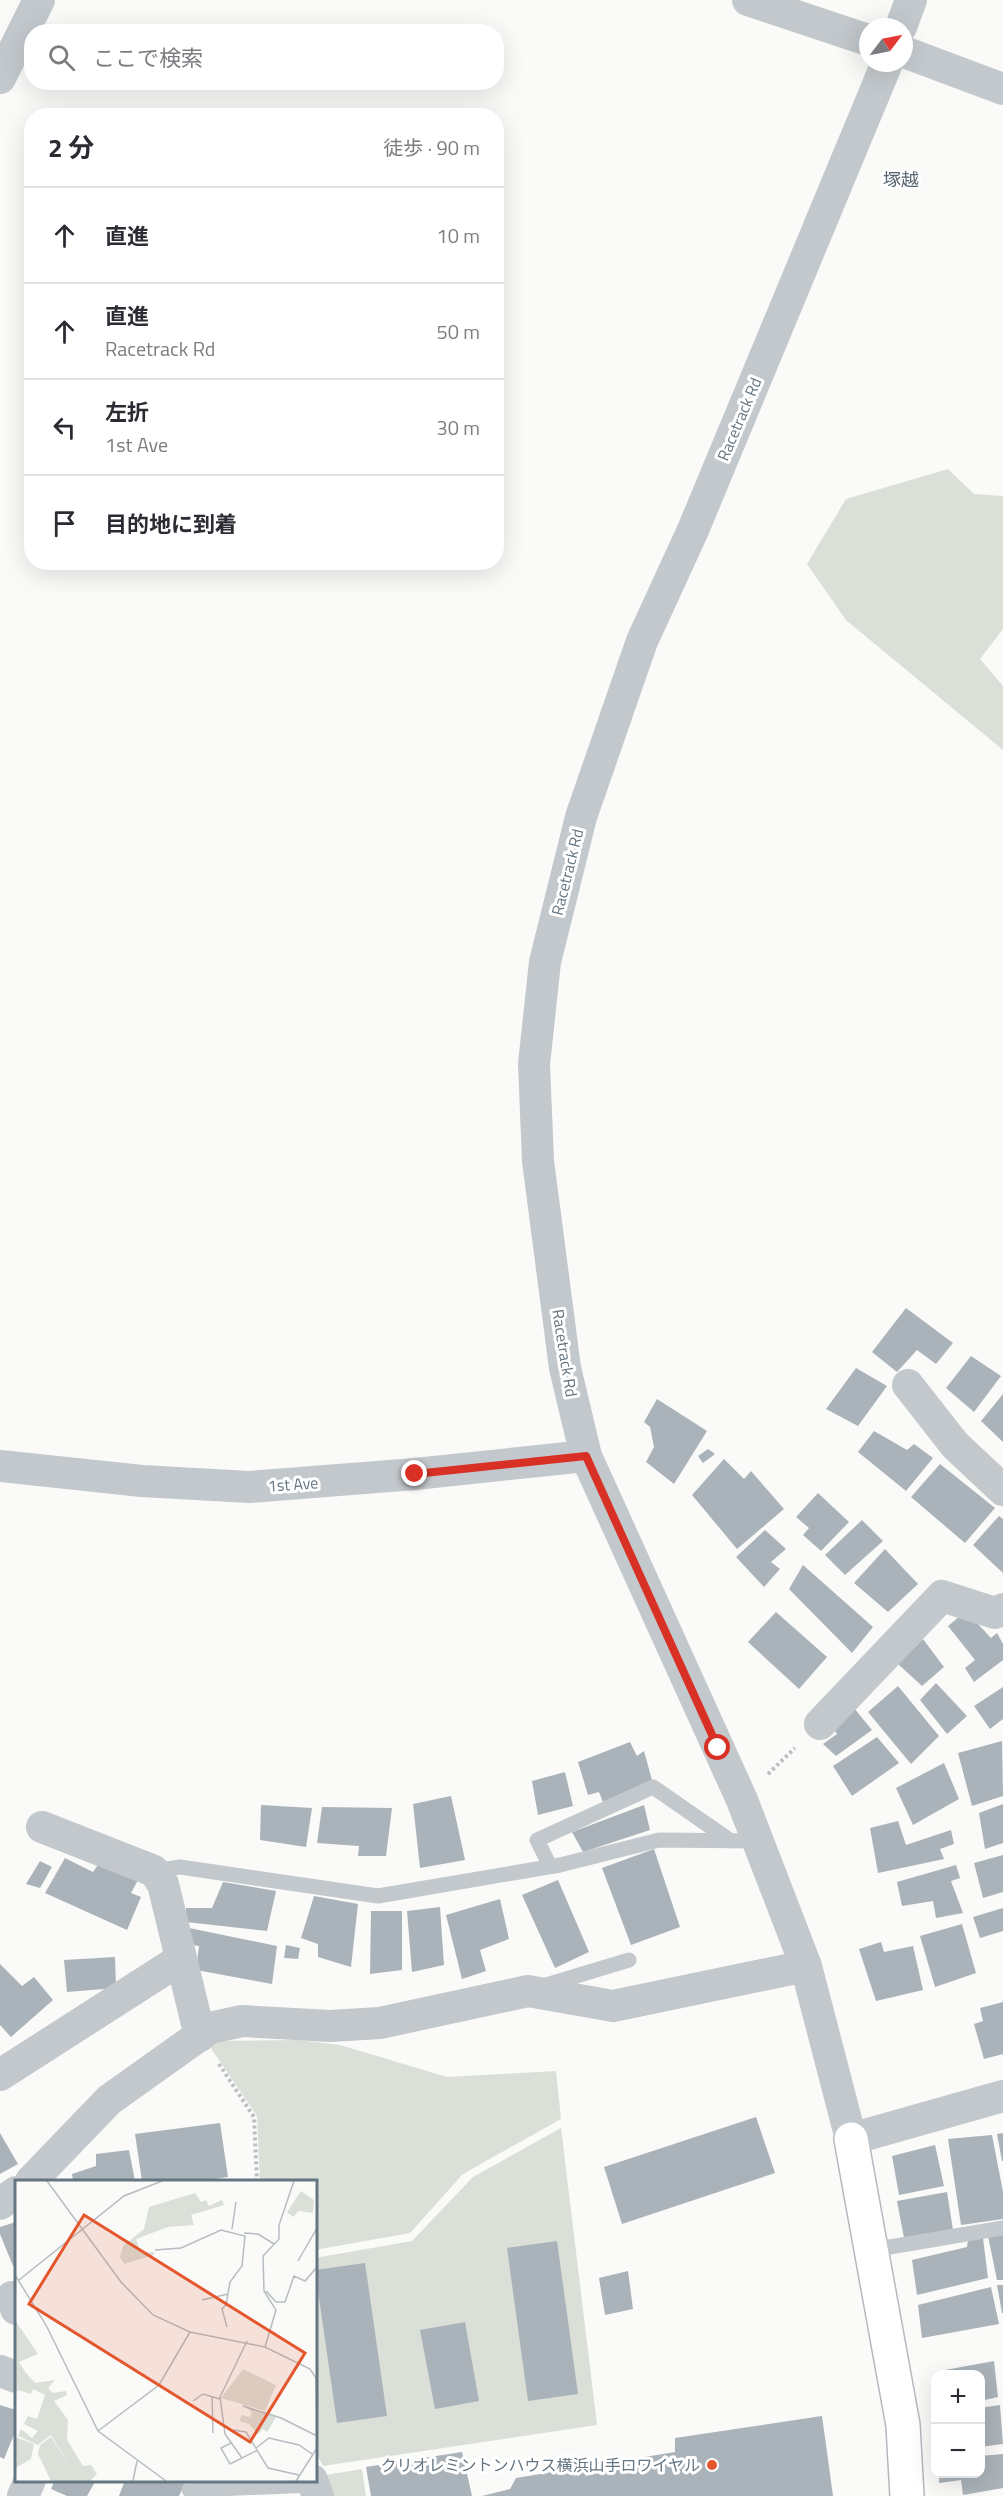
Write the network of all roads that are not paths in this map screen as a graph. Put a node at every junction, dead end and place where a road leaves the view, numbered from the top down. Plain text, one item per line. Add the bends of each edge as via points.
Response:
1 (39, 0) edge
2 (748, 0) edge
3 (911, 0) edge
4 (904, 18) edge
5 (27, 24) edge
6 (24, 30) edge
7 (859, 37) edge
8 (913, 55) edge
9 (883, 72) edge
10 (0, 78) edge
11 (1003, 89) edge
12 (908, 1384) dead end
13 (586, 1456) junction
14 (0, 1466) edge
15 (1003, 1490) edge
16 (1003, 1610) edge
17 (820, 1724) road end
18 (42, 1827) dead end
19 (745, 1841) junction
20 (550, 1866) junction
21 (154, 1871) junction
22 (181, 1959) junction
23 (629, 1960) dead end
24 (806, 1966) junction
25 (528, 1991) junction
26 (200, 2036) junction
27 (4, 2065) edge
28 (1003, 2096) edge
29 (851, 2139) junction
30 (33, 2180) edge
31 (15, 2193) edge
32 (0, 2204) edge
33 (1003, 2228) edge
34 (872, 2250) junction
35 (0, 2371) edge
36 (15, 2377) edge
37 (30, 2481) edge
38 (315, 2487) edge
39 (189, 2490) dead end
40 (23, 2496) edge
41 (907, 2496) edge

1 - 5 street
2 - 7 street
3 - 4 street
6 - 10 street
8 - 11 street
9 - 13 street, Racetrack Rd via 693,530 642,641 581,817 545,962 534,1064 538,1161 566,1368
12 - 15 street via 955,1445
13 - 14 street, 1st Ave via 249,1487 142,1481
13 - 19 street, Racetrack Rd via 742,1800
16 - 17 street via 995,1612 942,1596
18 - 21 street
19 - 20 lane via 659,1840
19 - 20 lane via 653,1787 537,1840
19 - 24 street, Racetrack Rd
20 - 21 lane via 378,1896 180,1867
21 - 22 street via 163,1884
22 - 26 street
22 - 27 street
23 - 25 lane
24 - 25 street via 613,2007
24 - 29 street, Racetrack Rd
25 - 26 street via 380,2023 330,2026 242,2021 210,2028
26 - 30 street via 109,2100
28 - 29 street
29 - 34 street
31 - 32 street
33 - 34 lane
34 - 41 street via 903,2425
35 - 36 street
37 - 40 street
38 - 39 lane

